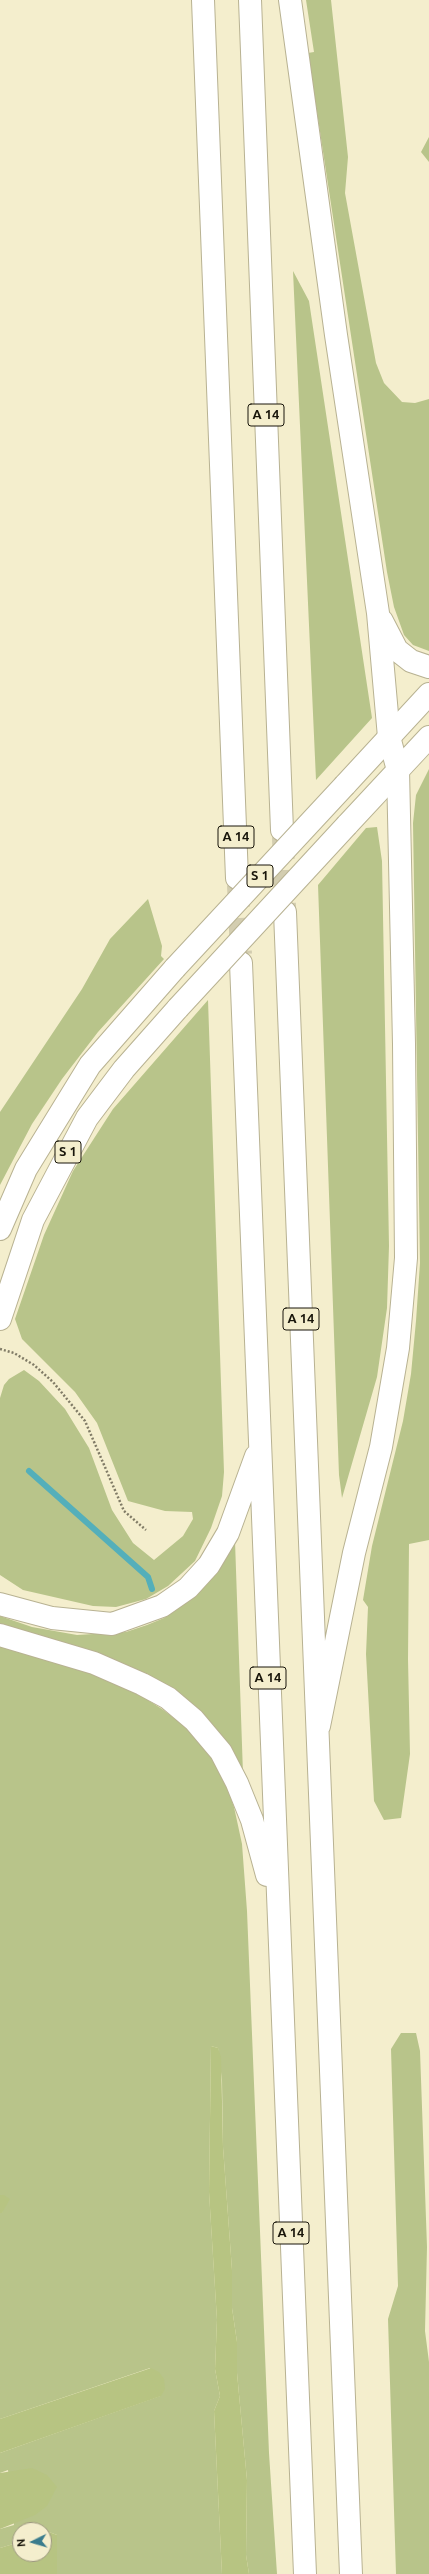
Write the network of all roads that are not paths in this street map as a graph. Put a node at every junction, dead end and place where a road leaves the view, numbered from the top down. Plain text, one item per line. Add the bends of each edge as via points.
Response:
1 (203, 0) edge
2 (250, 0) edge
3 (290, 0) edge
4 (378, 613) junction
5 (424, 666) edge
6 (429, 694) edge
7 (389, 737) junction
8 (429, 737) edge
9 (398, 770) junction
10 (282, 830) tunnel mouth
11 (238, 878) tunnel mouth
12 (285, 912) tunnel mouth
13 (241, 963) tunnel mouth
14 (0, 1229) edge
15 (0, 1319) edge
16 (259, 1445) junction
17 (2, 1603) edge
18 (0, 1635) edge
19 (319, 1726) junction
20 (277, 1911) junction
21 (305, 2574) edge
22 (351, 2574) edge

1 - 11 main road, A 14
2 - 10 main road, A 14
3 - 4 main road via 336,335
4 - 5 main road via 397,650 411,661
4 - 7 main road
6 - 7 main road, S 1
7 - 9 main road
7 - 14 main road, S 1, bridge via 175,968 90,1065 26,1168
8 - 9 main road, S 1
9 - 15 main road, S 1, bridge via 178,1008 124,1069 87,1118 33,1220
9 - 19 main road via 404,1044 404,1273 398,1348 381,1447 354,1553
12 - 19 main road, A 14
13 - 16 main road, A 14
16 - 17 main road via 228,1533 209,1565 188,1588 162,1606 112,1624 52,1618
16 - 20 main road, A 14
18 - 20 main road via 86,1661 142,1684 168,1698 194,1720 221,1752 237,1783 252,1820
19 - 22 main road, A 14
20 - 21 main road, A 14

